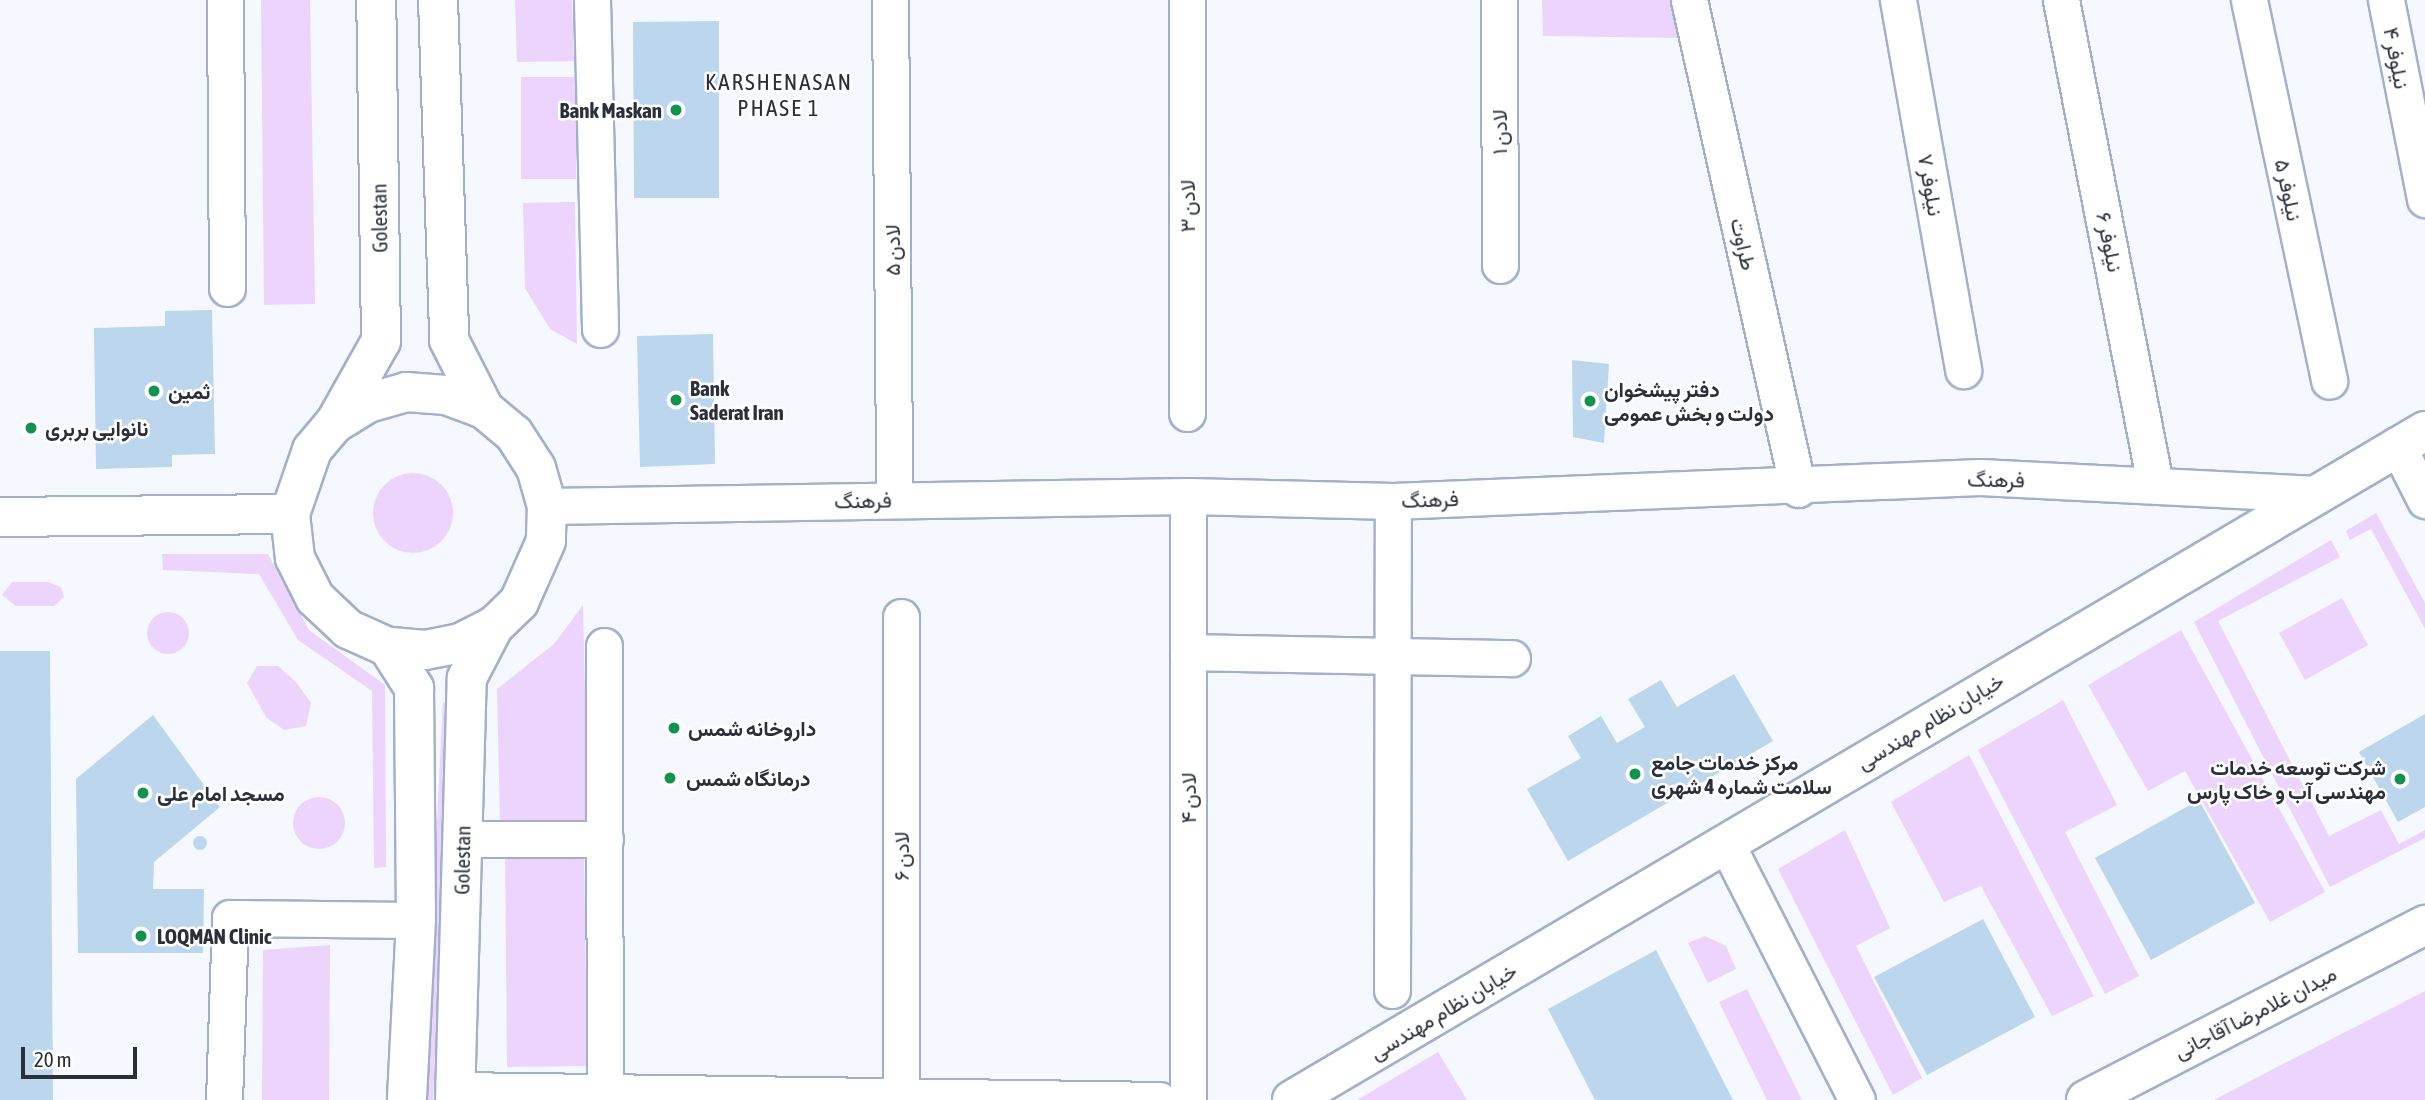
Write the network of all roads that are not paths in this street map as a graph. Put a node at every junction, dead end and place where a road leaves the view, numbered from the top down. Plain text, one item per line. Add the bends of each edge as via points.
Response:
1 (225, 0) edge
2 (376, 0) edge
3 (438, 0) edge
4 (592, 0) edge
5 (890, 0) edge
6 (1187, 0) edge
7 (1499, 0) edge
8 (1689, 0) edge
9 (1898, 0) edge
10 (2061, 0) edge
11 (2249, 0) edge
12 (2386, 0) edge
13 (2425, 199) edge
14 (1500, 265) dead end
15 (227, 288) dead end
16 (600, 329) dead end
17 (1963, 370) dead end
18 (2329, 381) dead end
19 (484, 409) junction
20 (1187, 413) dead end
21 (334, 424) junction
22 (2411, 438) edge
23 (2155, 485) junction
24 (1798, 489) junction
25 (2312, 494) junction
26 (1188, 496) junction
27 (894, 499) junction
28 (1393, 500) junction
29 (2425, 500) edge
30 (547, 506) junction
31 (290, 514) junction
32 (0, 517) edge
33 (901, 617) dead end
34 (494, 626) junction
35 (604, 646) dead end
36 (388, 647) junction
37 (1188, 652) junction
38 (1396, 657) junction
39 (1512, 658) dead end
40 (463, 839) junction
41 (605, 839) junction
42 (1726, 843) junction
43 (415, 920) junction
44 (2425, 925) edge
45 (1392, 990) dead end
46 (605, 1092) junction
47 (455, 1095) edge
48 (901, 1096) junction
49 (224, 1100) edge
50 (407, 1100) edge
51 (1159, 1100) edge
52 (1188, 1100) edge
53 (1292, 1100) edge
54 (1857, 1100) edge
55 (2086, 1100) edge

1 - 15 street
2 - 21 main road, Golestan via 381,341
3 - 19 main road via 449,340
4 - 16 street
5 - 27 street, لادن ۵
6 - 20 street, لادن ۳
7 - 14 street, لادن ۱
8 - 24 street, طراوت
9 - 17 street, نیلوفر ۷
10 - 23 street, نیلوفر ۶
11 - 18 street, نیلوفر ۵
12 - 13 street, نیلوفر ۴
19 - 21 main road via 446,395 406,392 368,403
19 - 30 main road via 514,434 536,468
21 - 31 main road via 312,450
22 - 25 main road, خیابان نظام مهندسی
22 - 29 street
23 - 24 street, فرهنگ via 1980,477
23 - 25 street, فرهنگ
24 - 28 street, فرهنگ
25 - 42 main road, خیابان نظام مهندسی
26 - 27 street, فرهنگ
26 - 28 street, فرهنگ
26 - 37 street, لادن ۴
27 - 30 street, فرهنگ
28 - 38 street
30 - 34 main road via 536,573
31 - 32 main road
31 - 36 main road via 295,558 315,598 348,629
33 - 48 street, لادن ۶
34 - 36 main road via 461,643 425,650
34 - 40 main road, Golestan via 467,678
35 - 41 street
36 - 43 main road via 414,688
37 - 38 street
37 - 52 street, لادن ۴
38 - 39 street
38 - 45 street
40 - 41 street
40 - 47 main road, Golestan
41 - 46 street
42 - 53 main road, خیابان نظام مهندسی
42 - 54 street
43 - 49 street via 230,918
43 - 50 main road
44 - 55 main road, میدان غلامرضا آقاجانی
46 - 47 street
46 - 48 street
48 - 51 street

